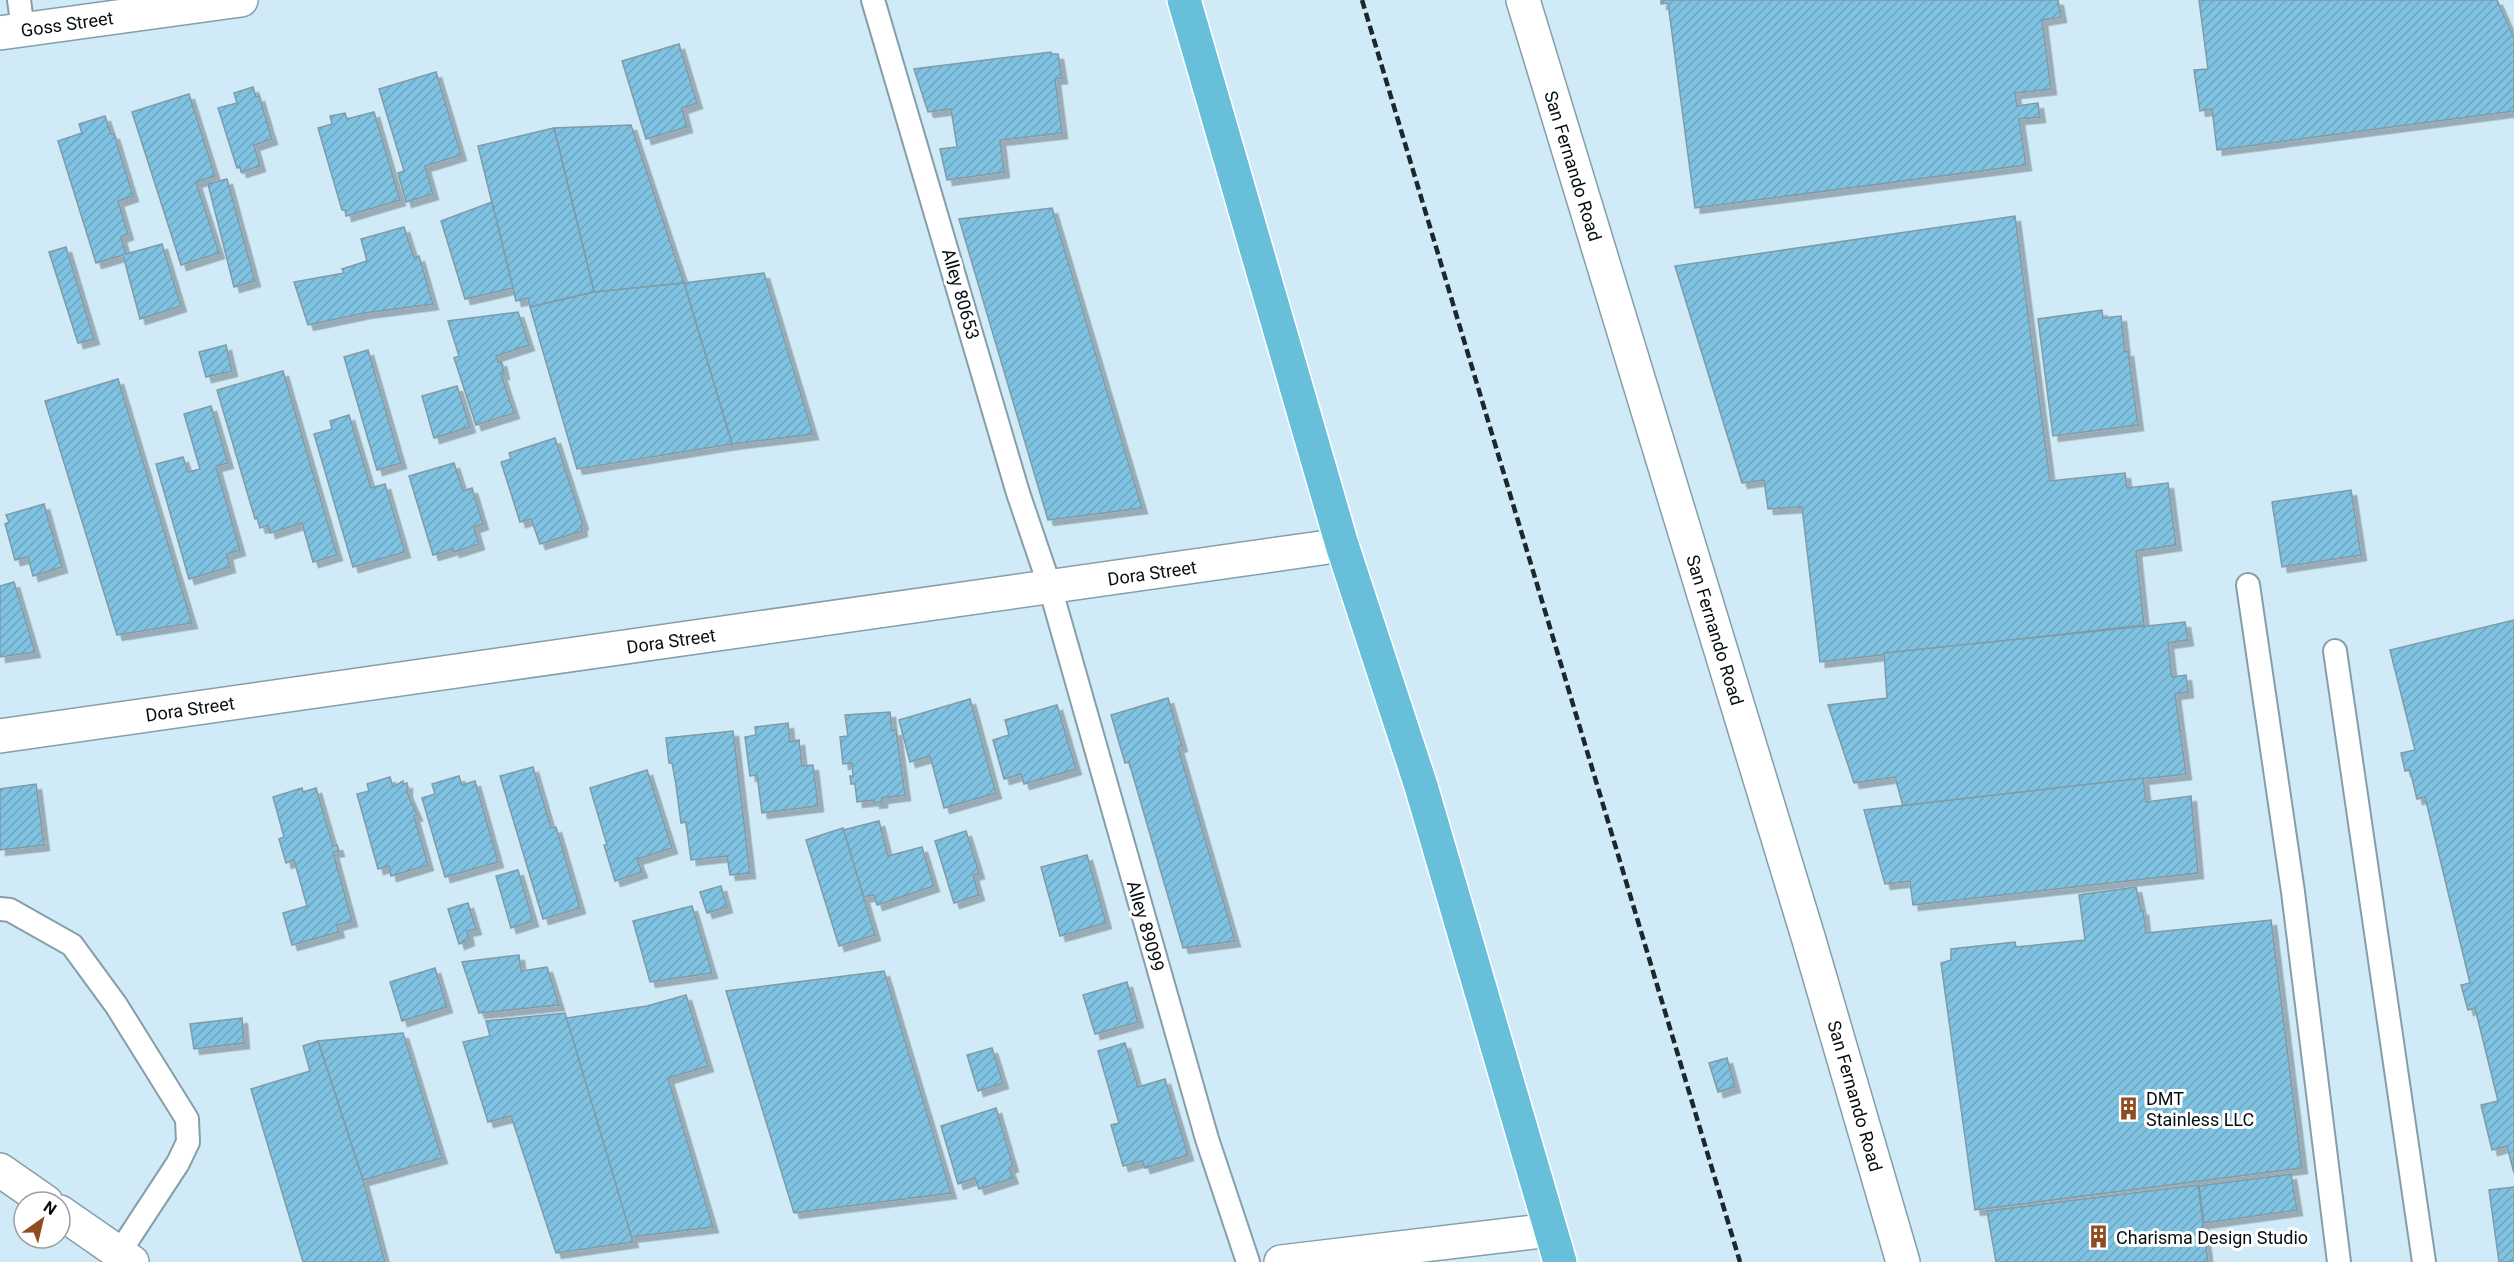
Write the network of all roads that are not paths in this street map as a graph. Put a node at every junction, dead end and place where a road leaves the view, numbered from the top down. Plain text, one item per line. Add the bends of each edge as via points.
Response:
1 (241, 0) edge
2 (873, 0) edge
3 (1184, 0) edge
4 (1523, 0) edge
5 (114, 9) edge
6 (14, 21) edge
7 (1342, 545) junction
8 (2248, 585) dead end
9 (1050, 587) junction
10 (2335, 651) dead end
11 (0, 736) edge
12 (0, 909) edge
13 (0, 1170) edge
14 (29, 1190) edge
15 (72, 1220) edge
16 (1550, 1230) junction
17 (125, 1258) edge
18 (1248, 1262) edge
19 (1281, 1262) edge
20 (1560, 1262) edge
21 (1904, 1262) edge
22 (2339, 1262) edge
23 (2424, 1262) edge

1 - 5 street, Goss Street
2 - 9 lane, Alley 80653 via 1018,493
3 - 7 main road
4 - 21 street, San Fernando Road
5 - 6 street, Goss Street
7 - 9 street, Dora Street
7 - 16 main road via 1420,786
8 - 22 lane via 2294,892
9 - 11 street, Dora Street
9 - 18 lane, Alley 89099 via 1207,1139
10 - 23 lane
12 - 17 lane via 10,910 72,945 116,1005 187,1119 188,1143
13 - 14 street
15 - 17 street
16 - 19 street
16 - 20 main road

